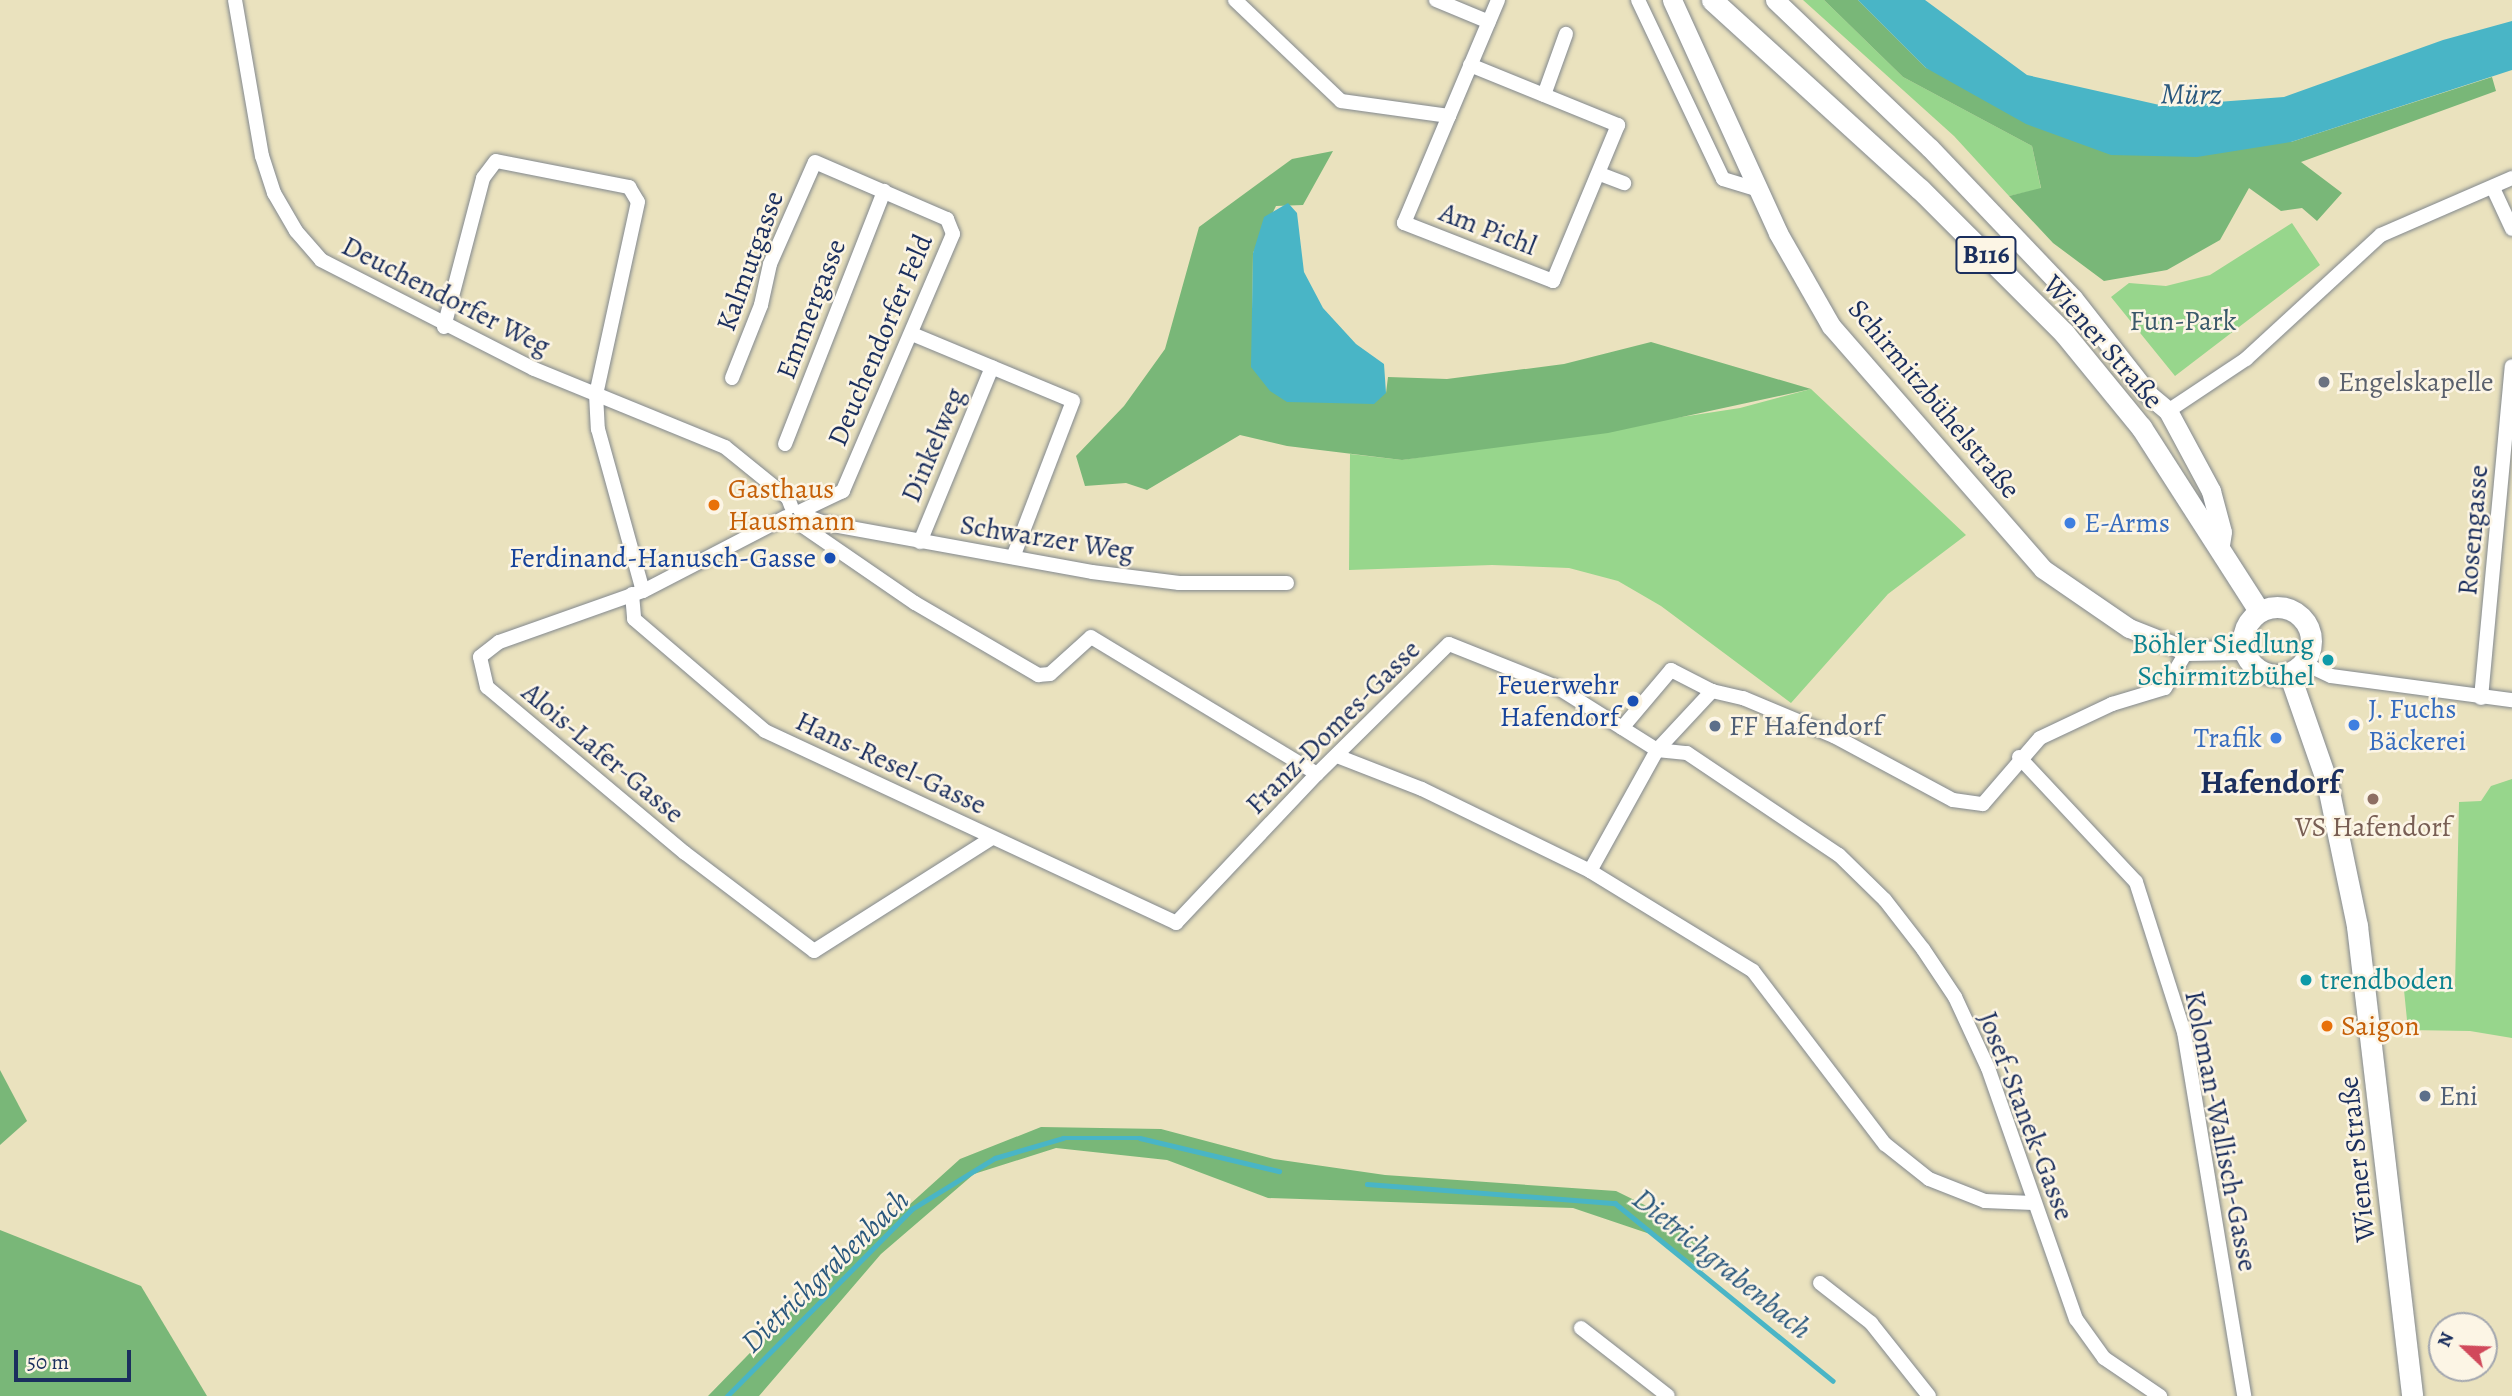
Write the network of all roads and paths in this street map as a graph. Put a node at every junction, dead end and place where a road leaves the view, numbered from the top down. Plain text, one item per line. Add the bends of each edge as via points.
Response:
1 (235, 0) edge
2 (1235, 0) edge
3 (1436, 0) edge
4 (1498, 0) edge
5 (1638, 0) edge
6 (1672, 0) edge
7 (1712, 0) edge
8 (1775, 0) edge
9 (1489, 22) junction
10 (1566, 34) dead end
11 (1470, 65) junction
12 (1544, 95) junction
13 (1448, 116) junction
14 (815, 162) joint
15 (1600, 174) junction
16 (2512, 178) edge
17 (1624, 183) dead end
18 (2493, 188) junction
19 (1759, 190) junction
20 (884, 191) junction
21 (2512, 229) edge
22 (444, 327) junction
23 (912, 334) junction
24 (2512, 366) edge
25 (992, 367) junction
26 (732, 378) dead end
27 (596, 394) junction
28 (2168, 411) junction
29 (785, 444) dead end
30 (795, 514) junction
31 (920, 542) junction
32 (2220, 545) junction
33 (1013, 557) junction
34 (1287, 583) dead end
35 (637, 593) junction
36 (2259, 611) junction
37 (2183, 649) junction
38 (2243, 650) junction
39 (2296, 668) junction
40 (1712, 691) junction
41 (2481, 698) junction
42 (2512, 701) edge
43 (1622, 728) junction
44 (1657, 750) junction
45 (1337, 756) junction
46 (2019, 757) junction
47 (1317, 774) junction
48 (992, 838) junction
49 (1590, 871) junction
50 (1176, 923) joint
51 (2033, 1203) junction
52 (1820, 1283) dead end
53 (1581, 1328) dead end
54 (1668, 1396) edge
55 (1929, 1396) edge
56 (2160, 1396) edge
57 (2244, 1396) edge
58 (2412, 1396) edge

1 - 22 street, Deuchendorfer Weg via 262,156 296,231 321,260
2 - 13 street via 1341,101
3 - 9 street
4 - 9 street, Am Pichl
5 - 19 street via 1723,180
6 - 19 main road, Schirmitzbühelstraße
7 - 32 main road, Wiener Straße / B116 via 1920,189 2064,333 2141,427
8 - 28 main road via 1930,148 2073,298 2149,396
9 - 11 street, Am Pichl
10 - 12 street
11 - 12 street, Am Pichl
11 - 13 street, Am Pichl
12 - 15 street, Am Pichl via 1618,125
13 - 15 street, Am Pichl via 1404,223 1553,281
14 - 20 street, Deuchendorfer Feld
14 - 26 street, Kalmutgasse via 770,264 761,305
15 - 17 street
16 - 18 street
18 - 21 street
18 - 28 street via 2381,235 2246,359
19 - 37 main road, Schirmitzbühelstraße via 1831,326 2043,569 2129,628
20 - 23 street, Deuchendorfer Feld via 947,219 953,234
20 - 29 street, Emmergasse
22 - 27 street, Deuchendorfer Weg
22 - 27 street, Hans-Resel-Gasse via 483,178 496,161 629,187 638,202
23 - 25 street
23 - 30 street, Deuchendorfer Feld via 843,491
24 - 41 street, Rosengasse
25 - 31 street, Dinkelweg
25 - 33 street via 1073,401
27 - 30 street, Deuchendorfer Weg via 725,447 788,498
27 - 35 street, Hans-Resel-Gasse via 598,429
28 - 32 main road via 2211,491 2222,532
30 - 31 street, Schwarzer Weg
30 - 35 street, Alois-Lafer-Gasse
30 - 47 street via 915,603 1038,675 1050,674 1091,637
31 - 33 street, Schwarzer Weg
32 - 36 main road, Wiener Straße / B116
33 - 34 street, Schwarzer Weg via 1179,583
35 - 48 street, Hans-Resel-Gasse via 634,619 765,731
35 - 48 street, Alois-Lafer-Gasse via 499,642 480,657 487,687 795,939 814,951
36 - 38 main road via 2244,629
36 - 39 main road via 2282,606 2302,617 2311,639
37 - 38 main road
37 - 46 street via 2165,688 2086,715 2040,738
38 - 39 main road via 2259,671 2272,675
39 - 41 street
39 - 58 main road, Wiener Straße via 2327,782 2357,926
40 - 43 street via 1671,670
40 - 44 street
40 - 46 street via 1817,728 1970,806 1994,797
41 - 42 street
43 - 44 street, Franz-Domes-Gasse
43 - 45 street, Franz-Domes-Gasse via 1557,687 1449,644
44 - 49 street
44 - 51 street, Josef-Stanek-Gasse via 1687,753 1839,855 1885,900 1955,998 1988,1068
45 - 47 street, Franz-Domes-Gasse
45 - 49 street via 1422,789
46 - 57 street, Koloman-Wallisch-Gasse via 2137,882 2184,1032
47 - 50 street, Franz-Domes-Gasse
48 - 50 street, Hans-Resel-Gasse
49 - 51 street via 1753,971 1885,1144 1929,1179 1985,1201
51 - 56 street, Josef-Stanek-Gasse via 2076,1319 2104,1357
52 - 55 street via 1871,1324
53 - 54 street

